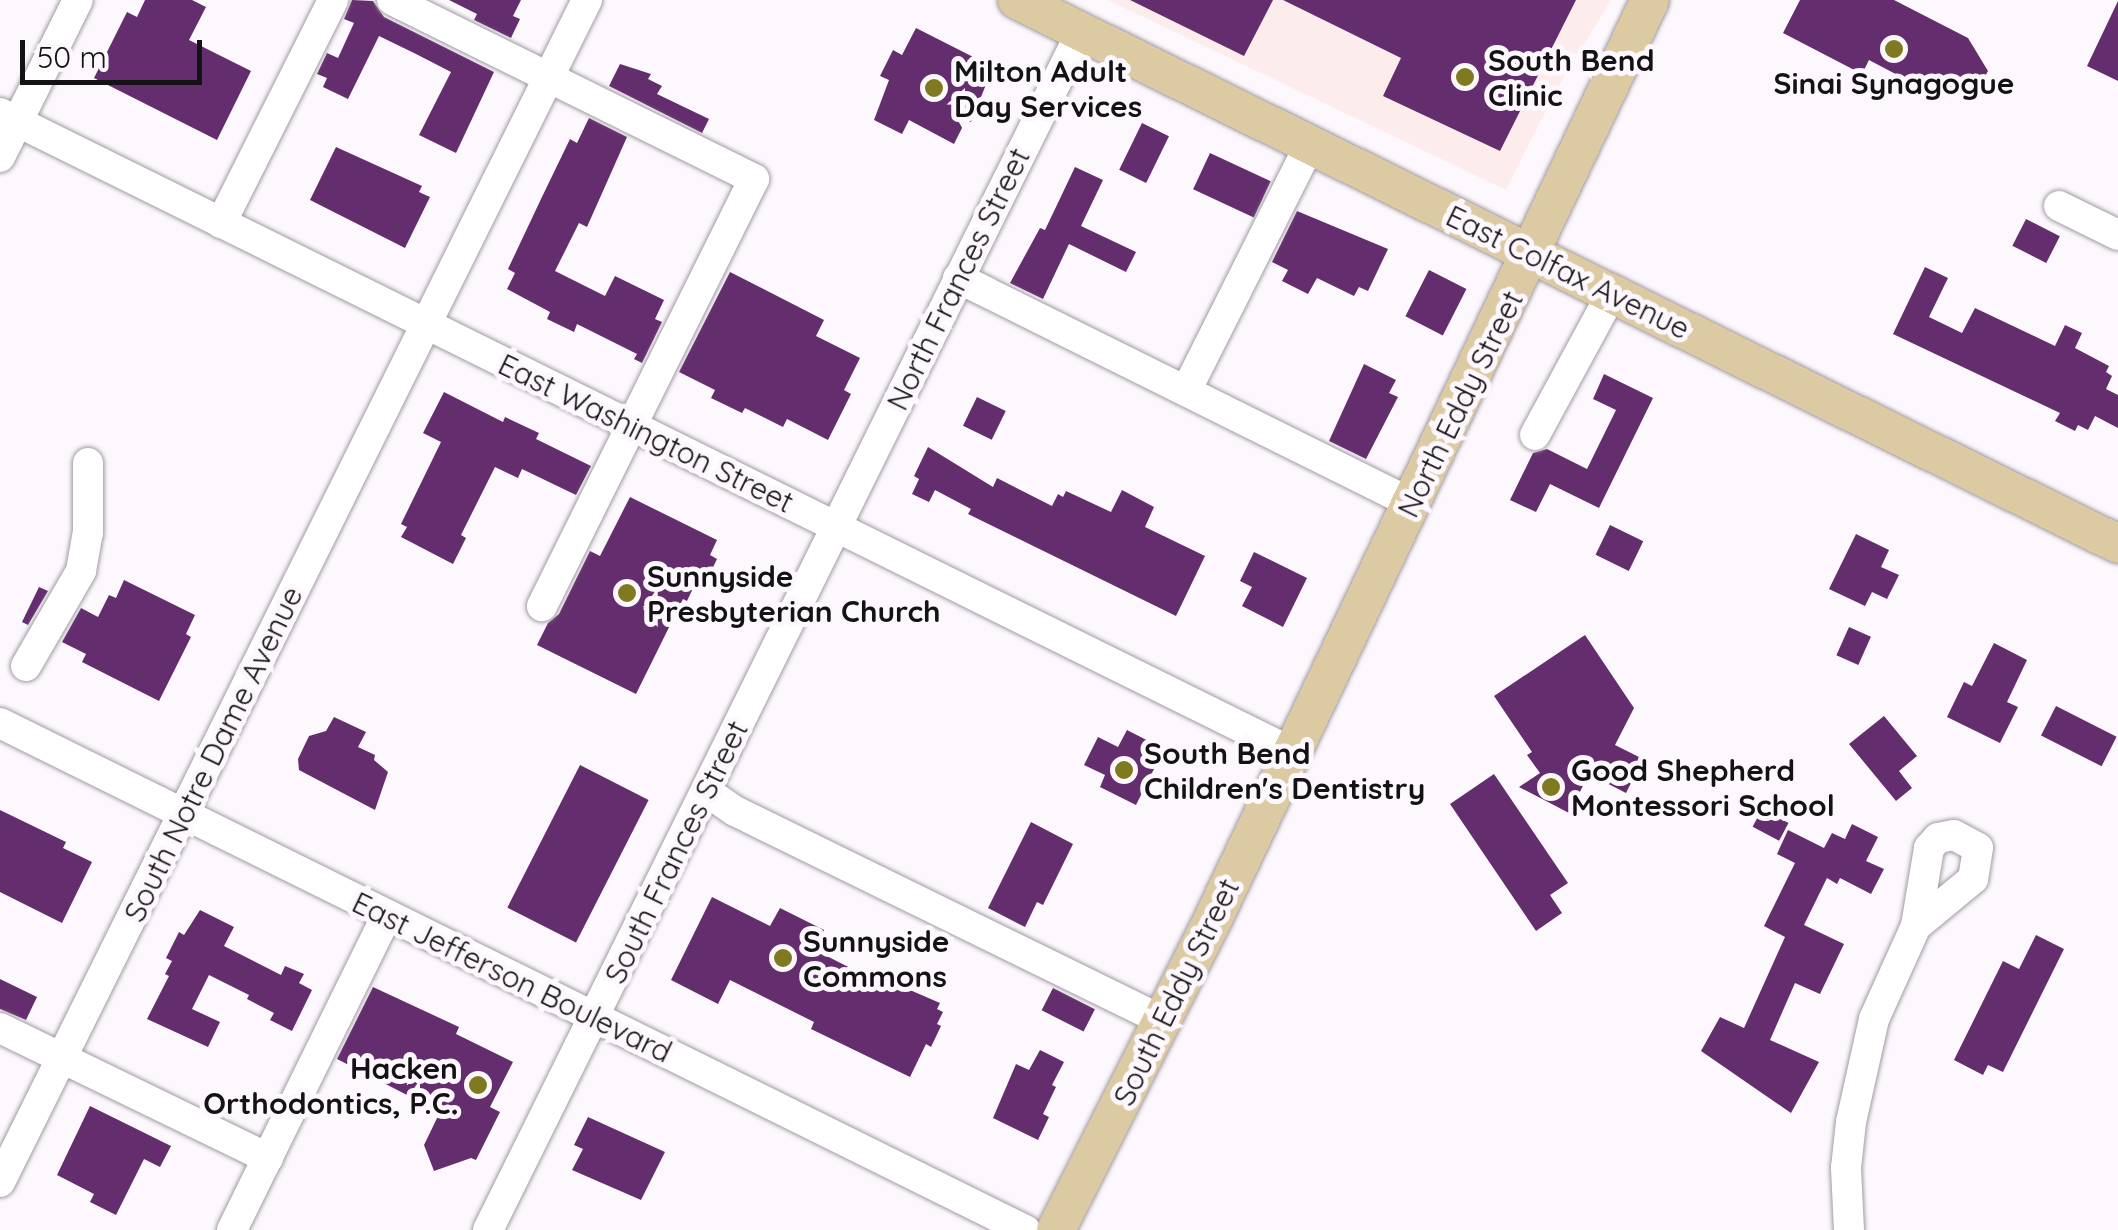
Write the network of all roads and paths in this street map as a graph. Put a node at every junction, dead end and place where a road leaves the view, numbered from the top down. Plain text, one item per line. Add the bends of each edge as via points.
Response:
1 (78, 0) edge
2 (333, 0) edge
3 (392, 0) edge
4 (587, 0) edge
5 (1017, 0) edge
6 (1650, 0) edge
7 (1081, 32) junction
8 (549, 78) junction
9 (9, 118) edge
10 (1310, 144) junction
11 (0, 157) edge
12 (2059, 206) dead end
13 (220, 223) junction
14 (2118, 235) edge
15 (1533, 254) junction
16 (958, 278) junction
17 (1612, 294) junction
18 (425, 325) junction
19 (1188, 388) junction
20 (632, 426) junction
21 (1534, 435) dead end
22 (88, 463) dead end
23 (1411, 504) junction
24 (837, 527) junction
25 (2118, 544) edge
26 (542, 606) dead end
27 (26, 666) dead end
28 (0, 723) edge
29 (1293, 753) junction
30 (706, 791) junction
31 (184, 813) junction
32 (387, 915) junction
33 (1916, 926) dead end
34 (594, 1016) junction
35 (1163, 1021) junction
36 (0, 1028) edge
37 (62, 1058) junction
38 (268, 1158) junction
39 (0, 1182) edge
40 (232, 1230) edge
41 (488, 1230) edge
42 (1025, 1230) edge
43 (1056, 1230) edge
44 (1849, 1230) edge

1 - 9 street
2 - 13 street
3 - 8 street
4 - 8 street, South Notre Dame Avenue
5 - 7 main road, East Colfax Avenue
6 - 15 main road, North Eddy Street
7 - 10 main road, East Colfax Avenue
7 - 16 street, North Frances Street
8 - 18 street, South Notre Dame Avenue
8 - 20 street via 754,179
9 - 11 street
9 - 13 street, East Washington Street
10 - 15 main road, East Colfax Avenue
10 - 19 street
12 - 14 street
13 - 18 street, East Washington Street
15 - 17 main road, East Colfax Avenue
15 - 23 main road, North Eddy Street
16 - 19 street
16 - 24 street, North Frances Street
17 - 21 street
17 - 25 main road, East Colfax Avenue
18 - 20 street, East Washington Street
18 - 31 street, South Notre Dame Avenue
19 - 23 street
20 - 24 street, East Washington Street
20 - 26 street
22 - 27 street via 82,571
23 - 29 main road, North Eddy Street
24 - 29 street, East Washington Street
24 - 30 street, South Frances Street
28 - 31 street, East Jefferson Boulevard
29 - 35 main road, South Eddy Street
30 - 34 street, South Frances Street
30 - 35 street via 748,818
31 - 32 street, East Jefferson Boulevard
31 - 37 street, South Notre Dame Avenue
32 - 34 street, East Jefferson Boulevard
32 - 38 street
33 - 44 street via 1874,1019 1866,1053 1849,1137
34 - 41 street, South Frances Street
34 - 42 street, East Jefferson Boulevard
35 - 43 main road, South Eddy Street
36 - 37 street
37 - 38 street
37 - 39 street, South Notre Dame Avenue
38 - 40 street

